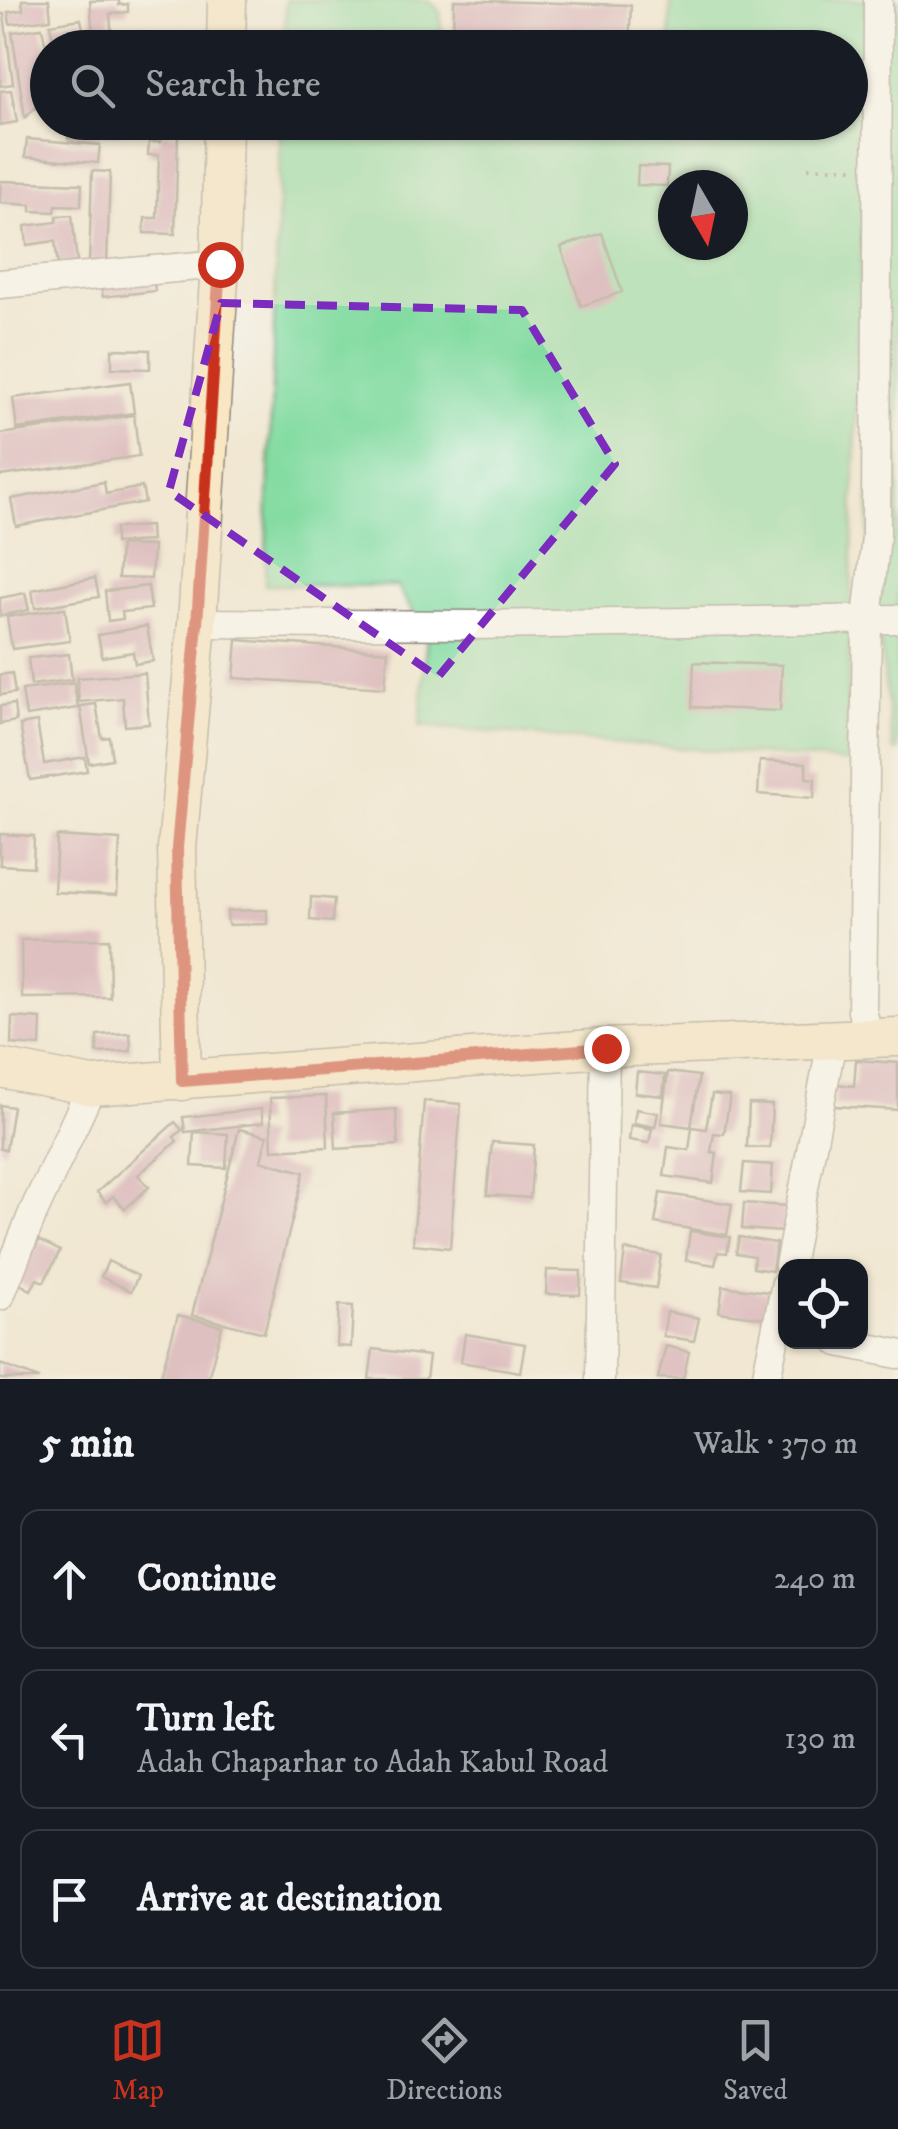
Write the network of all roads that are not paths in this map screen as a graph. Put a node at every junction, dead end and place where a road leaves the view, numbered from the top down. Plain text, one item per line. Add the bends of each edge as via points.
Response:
1 (228, 0) edge
2 (878, 0) edge
3 (227, 30) edge
4 (223, 140) edge
5 (220, 264) junction
6 (0, 284) edge
7 (898, 619) edge
8 (868, 620) junction
9 (197, 624) junction
10 (884, 1037) edge
11 (832, 1041) junction
12 (606, 1048) junction
13 (0, 1068) edge
14 (182, 1081) junction
15 (92, 1086) junction
16 (790, 1259) edge
17 (0, 1296) edge
18 (778, 1340) edge
19 (868, 1348) edge
20 (898, 1354) edge
21 (600, 1379) edge
22 (766, 1379) edge

1 - 3 street
2 - 8 street via 876,537
4 - 5 street
5 - 6 street
5 - 9 street
7 - 8 street
8 - 9 street
8 - 10 street via 862,1012
9 - 14 street via 177,848
10 - 11 street
11 - 12 street
11 - 16 street
12 - 14 street
12 - 21 street
13 - 15 street
14 - 15 street
15 - 17 street
18 - 22 street
19 - 20 street

